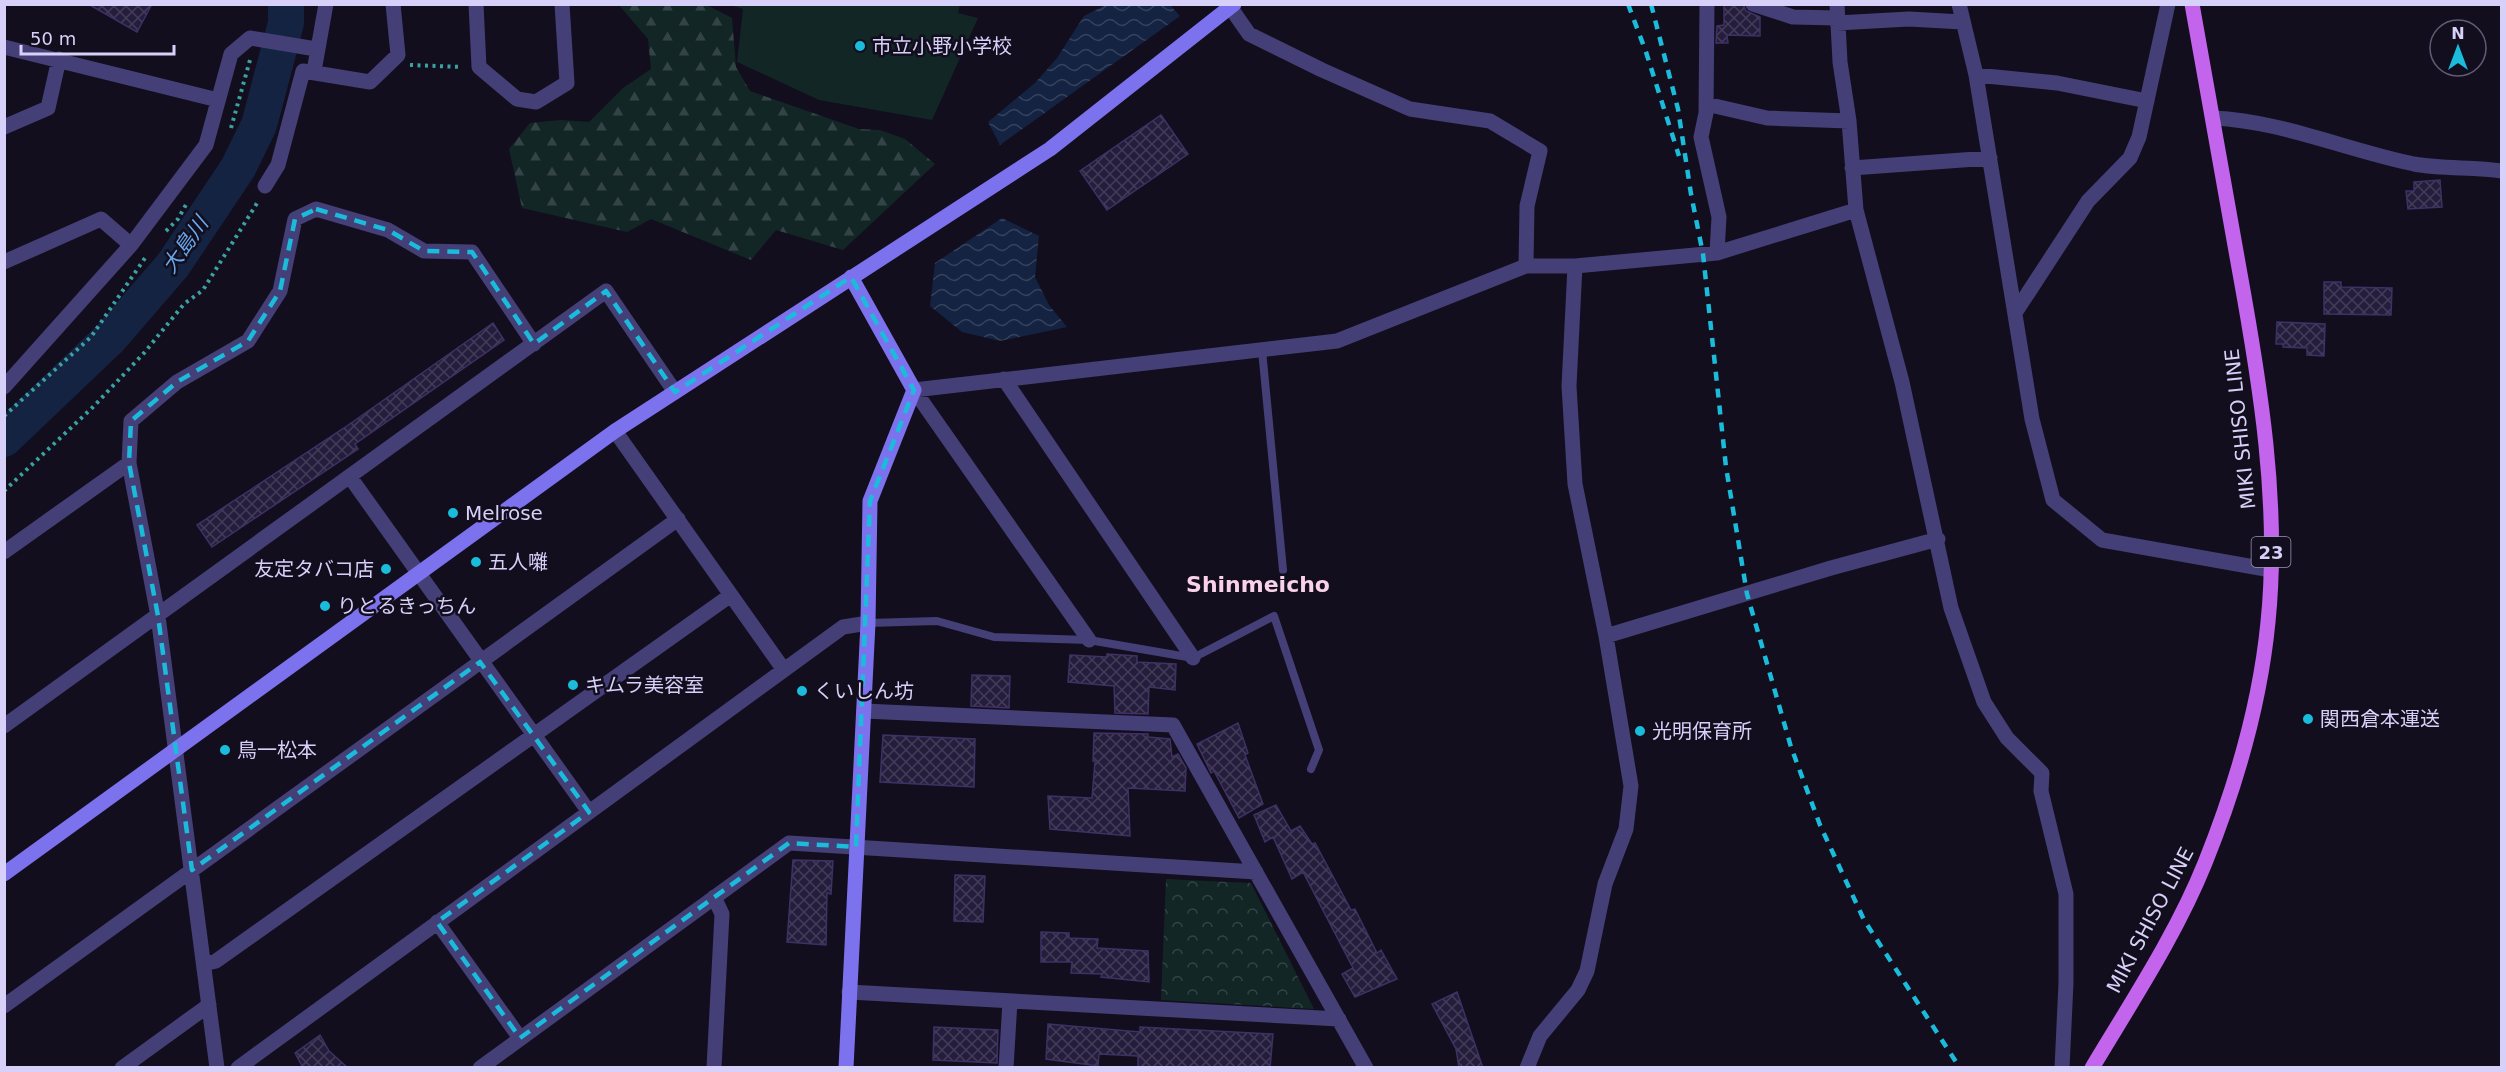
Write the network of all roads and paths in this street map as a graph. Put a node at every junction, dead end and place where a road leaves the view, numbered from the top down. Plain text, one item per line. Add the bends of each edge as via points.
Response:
1 (326, 4) edge
2 (393, 4) edge
3 (476, 4) edge
4 (562, 4) edge
5 (1707, 4) edge
6 (1754, 4) edge
7 (1959, 4) edge
8 (2168, 4) edge
9 (2192, 4) edge
10 (1231, 6) edge
11 (1837, 15) edge
12 (1962, 22) junction
13 (4, 47) edge
14 (316, 49) junction
15 (398, 55) junction
16 (59, 59) junction
17 (440, 67) dead end
18 (314, 71) junction
19 (1976, 75) junction
20 (218, 100) junction
21 (2147, 101) junction
22 (1706, 104) junction
23 (2213, 118) junction
24 (1849, 121) junction
25 (4, 127) edge
26 (1990, 158) junction
27 (1852, 168) junction
28 (2502, 171) edge
29 (265, 186) joint
30 (1856, 210) junction
31 (131, 245) junction
32 (1717, 253) junction
33 (4, 262) edge
34 (1526, 266) junction
35 (1575, 266) junction
36 (851, 277) junction
37 (2015, 313) junction
38 (534, 344) junction
39 (1262, 350) junction
40 (1004, 379) junction
41 (4, 387) edge
42 (914, 390) junction
43 (675, 392) junction
44 (615, 431) junction
45 (129, 463) junction
46 (350, 477) junction
47 (4, 491) edge
48 (678, 519) junction
49 (1938, 539) junction
50 (4, 552) edge
51 (1283, 570) dead end
52 (2271, 570) junction
53 (417, 574) junction
54 (731, 595) junction
55 (158, 616) junction
56 (868, 623) junction
57 (1606, 636) junction
58 (1089, 640) junction
59 (1193, 657) junction
60 (480, 662) junction
61 (784, 670) junction
62 (864, 711) junction
63 (4, 726) edge
64 (534, 735) junction
65 (174, 750) junction
66 (1311, 769) dead end
67 (589, 812) junction
68 (856, 847) junction
69 (192, 870) junction
70 (1256, 872) junction
71 (4, 874) edge
72 (714, 897) junction
73 (437, 922) junction
74 (204, 964) junction
75 (849, 992) junction
76 (1011, 1001) junction
77 (209, 1005) junction
78 (4, 1006) edge
79 (1339, 1019) junction
80 (520, 1038) junction
81 (123, 1068) edge
82 (217, 1068) edge
83 (238, 1068) edge
84 (480, 1068) edge
85 (714, 1068) edge
86 (846, 1068) edge
87 (1006, 1068) edge
88 (1366, 1068) edge
89 (1527, 1068) edge
90 (2062, 1068) edge
91 (2092, 1068) edge

1 - 14 street
2 - 15 street
3 - 4 street via 479,67 518,99 536,102 567,83
5 - 22 street
6 - 11 street via 1793,17
7 - 12 street
8 - 21 street
9 - 23 main road, MIKI SHISO LINE / 23
10 - 34 street via 1249,33 1322,70 1410,108 1490,121 1540,151 1527,206
10 - 36 street via 1050,149
11 - 12 street
11 - 24 street
12 - 19 street
13 - 16 street
14 - 18 street
14 - 20 street via 250,38 231,54
15 - 17 path via 409,65
15 - 18 street via 370,82
16 - 20 street
16 - 25 street via 48,108
18 - 29 street via 303,71 278,165
19 - 21 street via 2057,83
19 - 26 street
20 - 31 street via 206,145
21 - 37 street via 2130,158 2088,201
22 - 24 street via 1767,118
22 - 32 street via 1701,136 1719,217
23 - 28 street via 2246,119 2277,126 2416,164
23 - 52 main road, MIKI SHISO LINE / 23 via 2255,357 2268,463
24 - 27 street
26 - 27 street
26 - 37 street
27 - 30 street
29 - 47 path via 253,212 203,290 184,304 93,407
30 - 32 street
30 - 49 street via 1902,382
31 - 33 street via 101,219
31 - 41 street
32 - 35 street
34 - 35 street
34 - 39 street via 1338,341
35 - 57 street via 1569,386 1575,484
36 - 42 street
36 - 43 street
37 - 52 street via 2032,419 2053,500 2102,540
38 - 43 street via 606,291
38 - 45 street via 472,252 424,251 388,230 316,209 295,219 280,291 248,341 177,382 131,421
38 - 46 street
39 - 40 street
39 - 51 lane
40 - 42 street
40 - 59 street
42 - 56 street via 870,501
42 - 58 street
43 - 44 street
44 - 48 street
44 - 53 street
45 - 50 street
45 - 55 street
46 - 53 street
46 - 55 street
48 - 54 street
48 - 60 street
49 - 57 street
49 - 90 street via 1951,608 1984,702 2007,738 2042,773 2041,791 2066,894
52 - 91 main road, MIKI SHISO LINE / 23 via 2262,669 2242,755 2221,821 2181,914
53 - 60 street
53 - 65 street
54 - 61 street
54 - 64 street
55 - 63 street
55 - 65 street
56 - 58 lane via 937,621 994,637
56 - 61 street via 843,627
56 - 62 street
57 - 89 street via 1631,786 1626,829 1605,884 1587,971 1578,990 1540,1036
58 - 59 lane
59 - 66 lane via 1274,616 1319,750
60 - 64 street
60 - 69 street
61 - 67 street
62 - 68 street
62 - 70 street via 1173,725
64 - 67 street
64 - 74 street via 216,961
65 - 69 street
65 - 71 street
67 - 73 street
68 - 70 street
68 - 72 street via 789,843
68 - 75 street
69 - 74 street
69 - 78 street
70 - 79 street
72 - 80 street
72 - 85 street via 722,914
73 - 80 street
73 - 83 street
74 - 77 street
75 - 76 street
75 - 86 street
76 - 79 street
76 - 87 street
77 - 81 street
77 - 82 street
79 - 88 street
80 - 84 street

